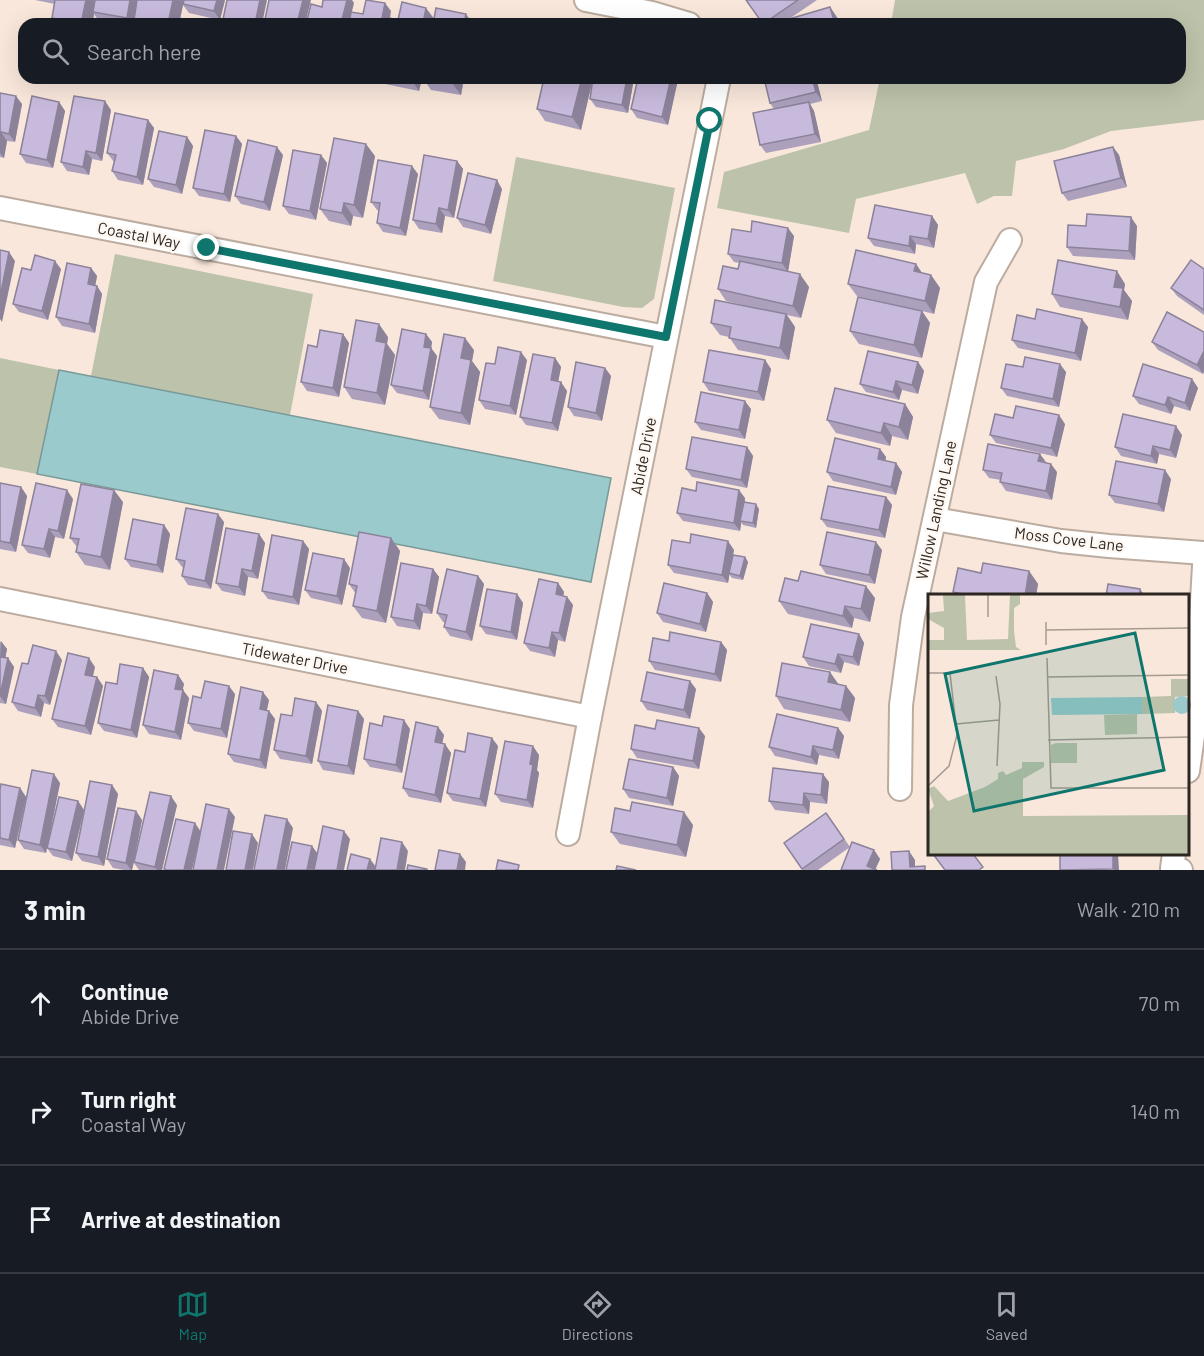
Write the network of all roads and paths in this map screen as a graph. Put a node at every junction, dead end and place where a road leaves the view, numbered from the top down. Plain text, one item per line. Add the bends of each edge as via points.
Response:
1 (586, 0) edge
2 (669, 18) edge
3 (718, 84) edge
4 (0, 208) edge
5 (1010, 240) dead end
6 (666, 337) junction
7 (935, 519) junction
8 (1204, 553) edge
9 (1204, 566) edge
10 (0, 599) edge
11 (590, 717) junction
12 (1189, 765) edge
13 (900, 789) dead end
14 (568, 834) dead end

1 - 2 street
3 - 6 street, Abide Drive
4 - 6 street, Coastal Way
5 - 7 street, Willow Landing Lane via 986,282
6 - 11 street, Abide Drive
7 - 8 street, Moss Cove Lane via 1061,541
7 - 13 street, Willow Landing Lane via 913,617 901,705
9 - 12 street via 1196,722
10 - 11 street, Tidewater Drive
11 - 14 street, Abide Drive

